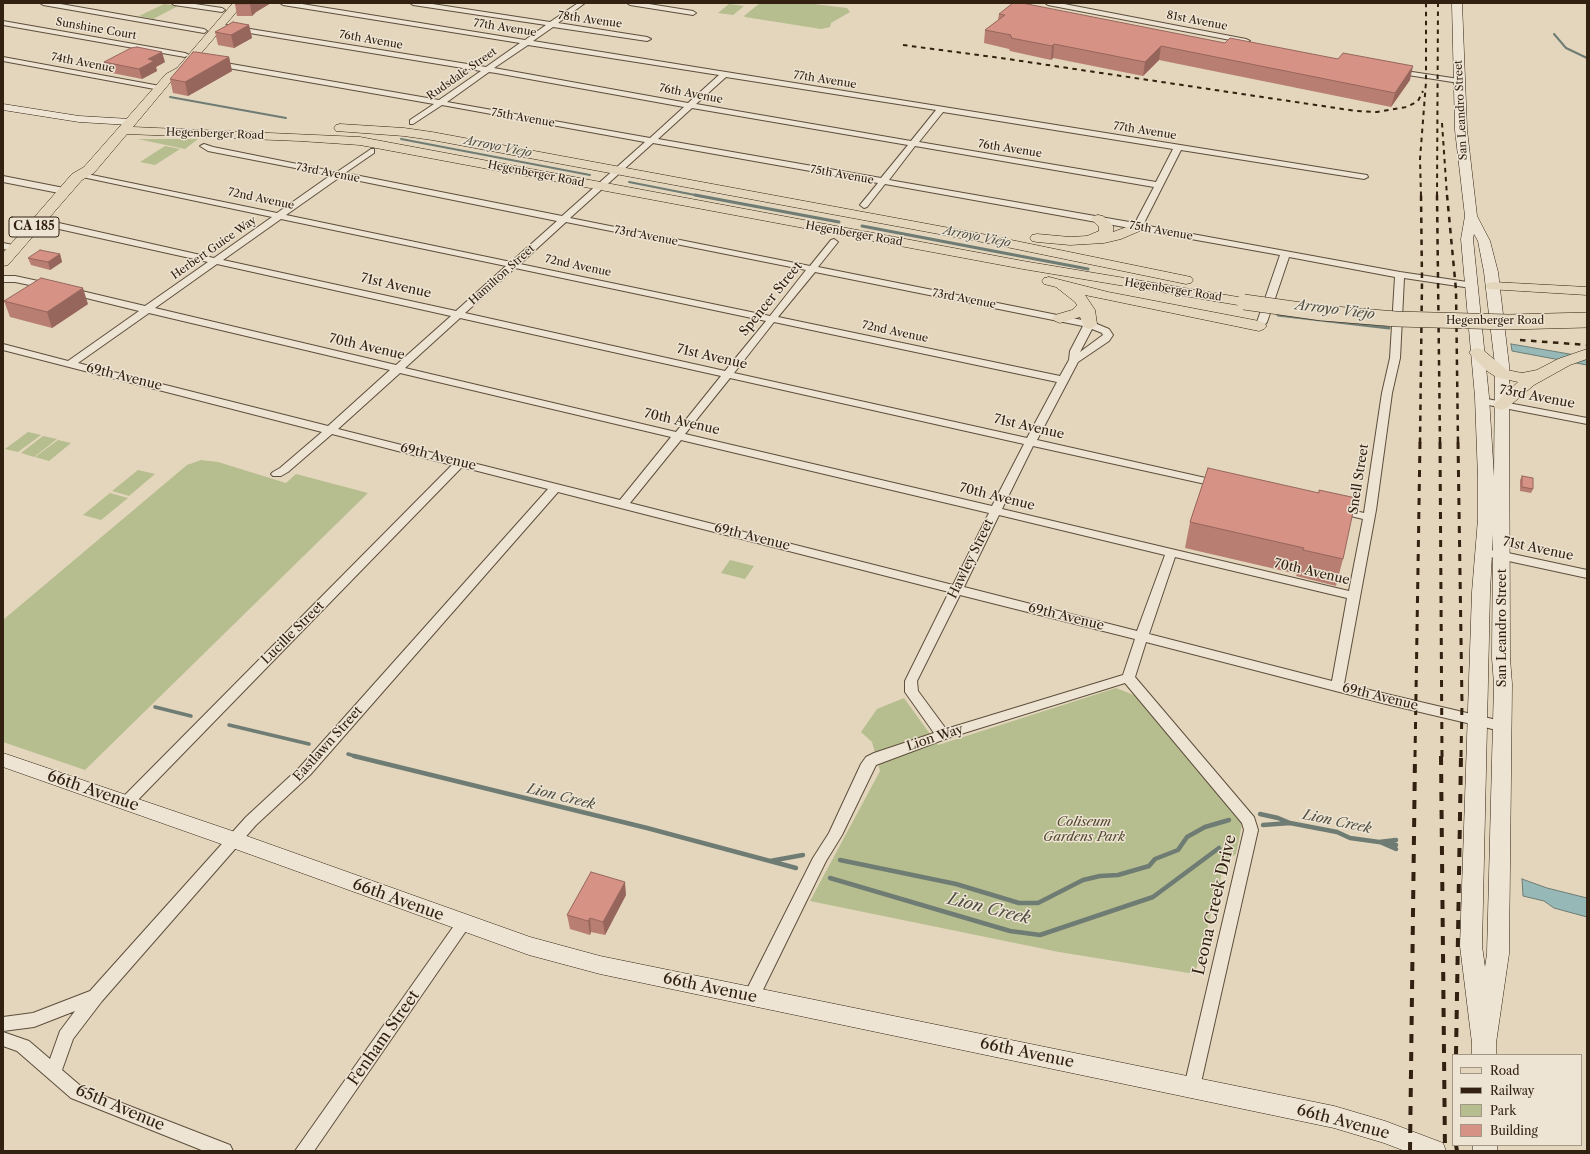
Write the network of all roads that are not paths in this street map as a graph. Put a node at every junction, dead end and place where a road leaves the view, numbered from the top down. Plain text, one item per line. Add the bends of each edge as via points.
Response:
1 (43, 3) edge
2 (174, 3) edge
3 (239, 3) edge
4 (283, 3) edge
5 (413, 3) edge
6 (582, 3) edge
7 (630, 3) edge
8 (1048, 3) edge
9 (1456, 3) edge
10 (645, 4) edge
11 (225, 6) edge
12 (693, 12) dead end
13 (3, 23) edge
14 (552, 25) junction
15 (219, 26) junction
16 (204, 31) junction
17 (647, 39) dead end
18 (526, 43) junction
19 (1251, 43) edge
20 (3, 59) edge
21 (195, 59) junction
22 (1386, 69) edge
23 (485, 70) junction
24 (725, 74) junction
25 (1459, 81) junction
26 (160, 88) junction
27 (440, 103) junction
28 (691, 105) junction
29 (3, 107) edge
30 (940, 110) junction
31 (3, 116) edge
32 (413, 122) dead end
33 (127, 126) junction
34 (652, 141) junction
35 (913, 144) junction
36 (204, 146) dead end
37 (1178, 147) junction
38 (371, 151) dead end
39 (618, 170) junction
40 (88, 173) junction
41 (338, 175) junction
42 (1364, 177) dead end
43 (3, 179) edge
44 (882, 182) junction
45 (1159, 185) junction
46 (600, 187) junction
47 (64, 191) junction
48 (860, 210) junction
49 (281, 216) junction
50 (1471, 216) junction
51 (1098, 219) junction
52 (563, 220) junction
53 (50, 224) junction
54 (1137, 227) junction
55 (838, 237) junction
56 (1088, 241) junction
57 (9, 247) edge
58 (1285, 254) junction
59 (217, 260) junction
60 (3, 262) edge
61 (514, 265) junction
62 (813, 269) junction
63 (3, 275) edge
64 (1400, 275) junction
65 (3, 279) edge
66 (1430, 280) junction
67 (1057, 283) junction
68 (1471, 285) junction
69 (1494, 286) junction
70 (1399, 290) junction
71 (1587, 291) edge
72 (1246, 297) junction
73 (1085, 306) junction
74 (148, 310) junction
75 (1587, 310) edge
76 (458, 314) junction
77 (1060, 318) junction
78 (772, 319) junction
79 (1587, 320) edge
80 (1088, 324) junction
81 (1259, 326) joint
82 (3, 347) edge
83 (1477, 353) junction
84 (1587, 354) edge
85 (1074, 360) junction
86 (70, 364) junction
87 (398, 369) junction
88 (1544, 372) junction
89 (728, 374) junction
90 (1502, 374) junction
91 (1064, 380) junction
92 (1482, 401) junction
93 (1501, 405) junction
94 (1587, 422) edge
95 (330, 430) junction
96 (678, 436) junction
97 (1031, 442) junction
98 (460, 462) junction
99 (277, 474) dead end
100 (1227, 486) edge
101 (556, 487) junction
102 (623, 504) junction
103 (1326, 508) edge
104 (995, 511) junction
105 (1368, 517) junction
106 (1483, 552) junction
107 (1171, 554) junction
108 (1502, 556) junction
109 (1587, 574) edge
110 (956, 590) junction
111 (1354, 596) junction
112 (1141, 636) junction
113 (1128, 678) junction
114 (1337, 686) junction
115 (1478, 721) junction
116 (1501, 726) junction
117 (943, 735) junction
118 (3, 760) edge
119 (126, 802) junction
120 (234, 840) junction
121 (463, 924) junction
122 (96, 996) junction
123 (751, 997) junction
124 (3, 1024) edge
125 (3, 1039) edge
126 (1484, 1049) edge
127 (53, 1072) junction
128 (1192, 1087) junction
129 (224, 1151) edge
130 (304, 1151) edge
131 (1434, 1151) edge

1 - 16 street
2 - 11 street
3 - 15 main road, CA 185
4 - 18 street, 77th Avenue
5 - 14 street, 78th Avenue
6 - 14 street, Rudsdale Street
7 - 10 street
8 - 19 street, 81st Avenue
9 - 25 main road, San Leandro Street
10 - 12 street
11 - 16 main road, CA 185
13 - 21 street, Sunshine Court
14 - 17 street, 78th Avenue
14 - 18 street, Rudsdale Street
15 - 21 main road, CA 185
15 - 23 street, 76th Avenue
16 - 21 main road, CA 185
18 - 23 street, Rudsdale Street
18 - 24 street, 77th Avenue
20 - 26 street, 74th Avenue
21 - 26 main road, CA 185 via 173,70
21 - 27 street, 75th Avenue
22 - 25 street
23 - 27 street, Rudsdale Street
23 - 28 street, 76th Avenue
24 - 28 street, Hamilton Street
24 - 30 street, 77th Avenue
25 - 50 main road, San Leandro Street via 1463,154
26 - 33 main road, CA 185
27 - 32 street, Rudsdale Street
27 - 34 street, 75th Avenue
28 - 34 street, Hamilton Street
28 - 35 street, 76th Avenue
29 - 33 main road
30 - 35 street
30 - 37 street, 77th Avenue
31 - 33 main road via 57,125
33 - 39 main road, Hegenberger Road via 338,128 404,132
33 - 40 main road, CA 185
33 - 46 main road, Hegenberger Road via 360,141
34 - 39 street, Hamilton Street
34 - 44 street, 75th Avenue
35 - 44 street
35 - 45 street, 76th Avenue
36 - 41 street, 73rd Avenue via 211,150
37 - 42 street, 77th Avenue
37 - 45 street
38 - 41 street, Herbert Guice Way
39 - 46 street, Hamilton Street
39 - 48 main road, Hegenberger Road
40 - 47 main road, CA 185 via 77,177
40 - 49 street, 72nd Avenue
40 - 53 main road, CA 185 via 78,191
41 - 49 street, Herbert Guice Way
41 - 52 street, 73rd Avenue
43 - 47 street
44 - 48 street
44 - 51 street, 75th Avenue
45 - 54 street
46 - 52 street, Hamilton Street
46 - 55 main road, Hegenberger Road
47 - 57 main road, CA 185
48 - 56 main road via 1035,238
48 - 72 main road, Hegenberger Road
49 - 59 street, Herbert Guice Way
49 - 61 street, 72nd Avenue
50 - 68 main road, San Leandro Street via 1467,239
50 - 69 main road, San Leandro Street via 1484,241
51 - 54 street, 75th Avenue
51 - 56 main road via 1106,226 1106,233
52 - 61 street, Hamilton Street
52 - 62 street, 73rd Avenue
53 - 59 street, 71st Avenue
53 - 63 main road, CA 185
54 - 56 main road via 1116,236
54 - 58 street, 75th Avenue
55 - 62 street, Spencer Street
55 - 67 main road
55 - 72 main road, Hegenberger Road
57 - 60 main road, CA 185
58 - 64 street, 75th Avenue
58 - 81 street
59 - 74 street, Herbert Guice Way
59 - 76 street, 71st Avenue
61 - 76 street, Hamilton Street
61 - 78 street, 72nd Avenue
62 - 77 street, 73rd Avenue
62 - 78 street, Spencer Street
64 - 66 street, 75th Avenue
64 - 70 street, Snell Street
65 - 74 street, 70th Avenue via 19,279
66 - 68 street, 75th Avenue
66 - 70 street via 1409,284
67 - 73 main road via 1081,299
67 - 81 main road via 1107,296
68 - 69 main road, 75th Avenue
68 - 83 main road, San Leandro Street
69 - 71 main road
69 - 90 main road, San Leandro Street
70 - 105 street, Snell Street via 1397,344
72 - 75 main road, Hegenberger Road via 1424,310
72 - 79 main road, Hegenberger Road, bridge via 1322,313 1396,319 1509,322
73 - 77 main road via 1077,313
73 - 80 main road
74 - 86 street, Herbert Guice Way
74 - 87 street, 70th Avenue
76 - 87 street, Hamilton Street
76 - 89 street, 71st Avenue
77 - 80 street, 73rd Avenue
78 - 89 street, Spencer Street
78 - 91 street, 72nd Avenue
80 - 85 street, Hawley Street via 1075,351
80 - 85 street, Hawley Street via 1108,335
82 - 86 street, 69th Avenue
83 - 90 main road
83 - 92 main road, San Leandro Street
84 - 88 main road
85 - 91 street, Hawley Street
86 - 95 street, 69th Avenue
87 - 95 street, Hamilton Street
87 - 96 street, 70th Avenue
88 - 90 main road via 1522,378
88 - 93 main road via 1523,385
89 - 96 street, Spencer Street
89 - 97 street, 71st Avenue
90 - 93 main road, San Leandro Street
91 - 97 street, Hawley Street
92 - 93 street, 73rd Avenue
92 - 106 main road, San Leandro Street via 1486,478
93 - 94 street, 73rd Avenue
93 - 108 main road, San Leandro Street
95 - 98 street, 69th Avenue
95 - 99 street, Hamilton Street
96 - 102 street, Spencer Street
96 - 104 street, 70th Avenue
97 - 100 street, 71st Avenue
97 - 104 street, Hawley Street
98 - 101 street, 69th Avenue
98 - 119 street, Lucille Street
101 - 102 street, 69th Avenue
101 - 120 street, Eastlawn Street via 305,771 264,807
102 - 110 street, 69th Avenue
103 - 105 street
104 - 107 street, 70th Avenue
104 - 110 street, Hawley Street
105 - 111 street, Snell Street
106 - 108 street, 71st Avenue
106 - 115 main road, San Leandro Street
107 - 111 street, 70th Avenue
107 - 112 street
108 - 109 street, 71st Avenue
108 - 116 main road, San Leandro Street
110 - 112 street, 69th Avenue
110 - 117 street, Hawley Street via 911,681 912,692
111 - 114 street, Snell Street
112 - 113 street
112 - 114 street, 69th Avenue
113 - 117 street, Lion Way
113 - 128 street, Leona Creek Drive via 1240,809 1249,821 1251,830
114 - 115 street, 69th Avenue
115 - 116 street, 69th Avenue
115 - 126 main road, San Leandro Street via 1471,946
116 - 126 main road, San Leandro Street via 1498,954
117 - 123 street, Lion Way via 871,761
118 - 119 main road, 66th Avenue
119 - 120 main road, 66th Avenue
120 - 121 main road, 66th Avenue
120 - 122 street, Eastlawn Street
121 - 123 main road, 66th Avenue via 529,946 595,963
121 - 130 street, Fenham Street
122 - 124 street, Eastlawn Street via 34,1020
122 - 127 street, Eastlawn Street via 66,1036
123 - 128 main road, 66th Avenue
125 - 127 street, 65th Avenue via 23,1046
127 - 129 street, 65th Avenue via 77,1093
128 - 131 main road, 66th Avenue via 1334,1117 1385,1132

